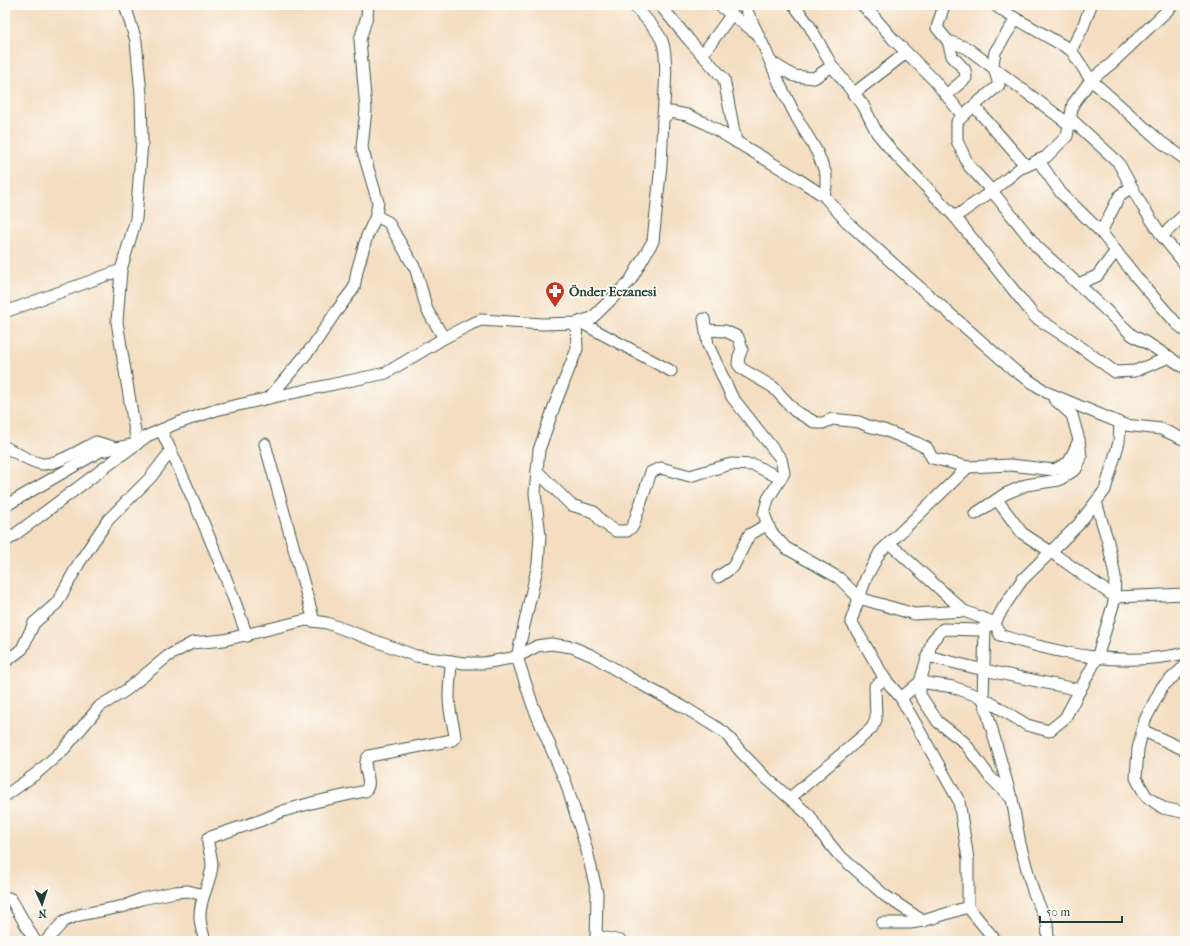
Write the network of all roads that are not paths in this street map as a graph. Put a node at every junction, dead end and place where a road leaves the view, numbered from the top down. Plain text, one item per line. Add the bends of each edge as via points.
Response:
1 (125, 5) edge
2 (368, 5) edge
3 (633, 5) edge
4 (660, 5) edge
5 (718, 5) edge
6 (744, 5) edge
7 (794, 5) edge
8 (944, 5) edge
9 (995, 5) edge
10 (1091, 5) edge
11 (1173, 5) edge
12 (866, 7) edge
13 (732, 14) junction
14 (1016, 19) junction
15 (757, 33) junction
16 (948, 41) junction
17 (1071, 50) junction
18 (906, 53) junction
19 (702, 55) junction
20 (771, 62) junction
21 (832, 66) junction
22 (994, 68) junction
23 (1091, 80) junction
24 (853, 94) junction
25 (946, 95) junction
26 (974, 106) junction
27 (963, 116) junction
28 (663, 118) junction
29 (1070, 122) junction
30 (736, 142) junction
31 (1185, 159) edge
32 (1038, 160) junction
33 (1026, 166) junction
34 (1132, 187) junction
35 (992, 191) junction
36 (824, 196) junction
37 (1185, 214) edge
38 (376, 216) junction
39 (955, 217) junction
40 (1101, 232) junction
41 (1162, 236) junction
42 (1116, 251) junction
43 (1185, 264) edge
44 (121, 270) junction
45 (1078, 284) junction
46 (5, 312) edge
47 (578, 323) junction
48 (1185, 330) edge
49 (444, 338) junction
50 (1170, 357) junction
51 (1185, 368) edge
52 (671, 371) dead end
53 (1048, 393) junction
54 (269, 398) junction
55 (1120, 423) junction
56 (161, 430) junction
57 (1079, 440) junction
58 (1185, 440) edge
59 (137, 444) junction
60 (265, 444) dead end
61 (5, 447) edge
62 (115, 448) junction
63 (171, 451) junction
64 (968, 467) junction
65 (537, 471) junction
66 (780, 478) junction
67 (997, 500) junction
68 (1096, 502) junction
69 (5, 506) edge
70 (975, 514) dead end
71 (768, 524) junction
72 (5, 542) edge
73 (889, 543) junction
74 (1051, 552) junction
75 (718, 577) dead end
76 (1185, 594) edge
77 (1114, 597) junction
78 (859, 598) junction
79 (964, 610) junction
80 (314, 621) junction
81 (990, 626) junction
82 (247, 636) junction
83 (1185, 654) edge
84 (927, 656) junction
85 (517, 657) junction
86 (1097, 658) junction
87 (450, 661) junction
88 (5, 662) edge
89 (1185, 666) edge
90 (984, 670) junction
91 (885, 679) junction
92 (920, 682) junction
93 (1080, 690) junction
94 (901, 698) junction
95 (984, 698) junction
96 (1142, 730) junction
97 (1185, 750) edge
98 (5, 796) edge
99 (790, 798) junction
100 (1012, 799) junction
101 (1185, 811) edge
102 (203, 895) junction
103 (5, 897) edge
104 (968, 908) junction
105 (923, 921) junction
106 (882, 923) dead end
107 (596, 938) edge
108 (35, 941) edge
109 (46, 941) edge
110 (205, 941) edge
111 (621, 941) edge
112 (996, 941) edge
113 (1046, 941) edge

1 - 44 street via 136,41 142,142 136,219
2 - 38 street via 360,40 366,109 362,148 378,202
3 - 28 street via 662,41 666,59
4 - 19 street
5 - 13 street
6 - 15 street
7 - 21 street via 809,25
8 - 16 street via 937,28
9 - 14 street
10 - 17 street
11 - 23 street
12 - 18 street
13 - 15 street
13 - 19 street
14 - 17 street
14 - 22 street via 995,52
15 - 20 street
16 - 22 street via 967,48
16 - 25 street via 952,56 964,70 966,78
17 - 23 street
18 - 24 street
18 - 25 street
19 - 30 street via 724,80
20 - 21 street via 794,76 814,78
20 - 36 street via 797,118 818,152 826,174
21 - 24 street
22 - 26 street via 999,85
22 - 29 street
23 - 29 street via 1073,104
23 - 31 street via 1161,142
24 - 39 street via 863,105 877,133
25 - 27 street
26 - 27 street
26 - 33 street
27 - 35 street via 957,122 957,141 969,166
28 - 30 street via 671,112 687,115
28 - 47 street via 662,165 653,241 630,281 592,318
29 - 32 street via 1067,136 1046,157
29 - 34 street via 1118,162
30 - 36 street
32 - 33 street
32 - 40 street via 1061,193
33 - 35 street
34 - 40 street via 1120,195
34 - 41 street
35 - 39 street
35 - 45 street via 1037,248
36 - 53 street via 847,222 908,278 1015,371
37 - 41 street
38 - 49 street via 388,222 416,270 428,310
38 - 54 street via 363,250 354,288 313,346
39 - 50 street via 1034,317 1115,372 1135,371
40 - 42 street
41 - 43 street
42 - 45 street via 1097,276
42 - 48 street via 1177,324
44 - 46 street
44 - 59 street via 118,322
45 - 50 street via 1132,335
47 - 49 street via 543,324 481,320
47 - 52 street
47 - 65 street via 577,349 539,450
49 - 54 street via 386,374
50 - 51 street
53 - 55 street
53 - 57 street via 1072,415
54 - 56 street via 216,410
55 - 58 street via 1161,429
55 - 68 street via 1120,442 1106,490
56 - 59 street
56 - 63 street
57 - 64 street via 1069,462 1054,470 1010,465
57 - 67 street via 1081,457 1076,469 1059,480 1026,485
59 - 62 street
59 - 72 street
60 - 80 street
61 - 62 street via 41,464 53,463 96,442
62 - 69 street via 100,451
63 - 82 street via 187,484
63 - 88 street via 150,478 108,520 79,563 57,603 34,623 22,649
64 - 66 street via 932,458 927,448 918,443 859,422 832,419 816,423 795,411 773,388 742,369 738,364 742,349 738,337 705,325 708,345 732,397 781,459 784,473
64 - 73 street
65 - 66 street via 571,505 594,512 602,522 616,531 627,531 633,526 651,472 661,468 690,476 731,464 754,464
65 - 85 street via 535,493 540,536 538,564
66 - 71 street via 768,499 764,514
67 - 70 street
67 - 74 street via 1022,533
68 - 74 street via 1078,525
68 - 77 street via 1115,576
71 - 75 street via 749,535 733,567
71 - 78 street via 771,532 786,548 839,578
73 - 78 street via 880,552
73 - 79 street
74 - 77 street
74 - 81 street via 1022,580
76 - 77 street
77 - 86 street
78 - 79 street via 914,614
78 - 91 street via 851,621
79 - 81 street
80 - 82 street via 306,620 278,626
80 - 87 street via 327,623 416,656
81 - 84 street via 979,630 943,629 932,641
81 - 86 street via 1000,636 1039,647
81 - 90 street
82 - 98 street via 192,643 168,656 126,691 100,706 64,749 37,774
83 - 86 street via 1139,660
84 - 90 street
84 - 92 street
85 - 87 street via 484,663
85 - 99 street via 537,646 551,644 572,647 593,656 724,732 764,776
85 - 107 street via 533,706 566,783 586,847 597,893
86 - 93 street
87 - 102 street via 450,709 455,737 452,740 369,756 365,766 369,782 365,792 283,811 211,836 208,838 208,844 212,866
89 - 96 street via 1162,688
90 - 93 street
90 - 95 street
91 - 94 street
91 - 99 street via 875,686 876,720 871,729
92 - 94 street
92 - 95 street via 953,688
92 - 100 street via 920,695 938,722 964,742 990,777
93 - 95 street via 1065,718 1049,731 1028,725
94 - 104 street via 959,801 968,859
95 - 100 street
96 - 97 street
96 - 101 street via 1136,778 1146,796 1163,808
99 - 105 street via 810,816 838,854 884,895
100 - 113 street via 1020,844 1033,891 1047,923
102 - 109 street via 188,891 175,892 141,899 126,906 79,915 64,921
102 - 110 street via 200,916
103 - 108 street via 11,899
104 - 105 street
104 - 112 street
105 - 106 street
107 - 111 street

